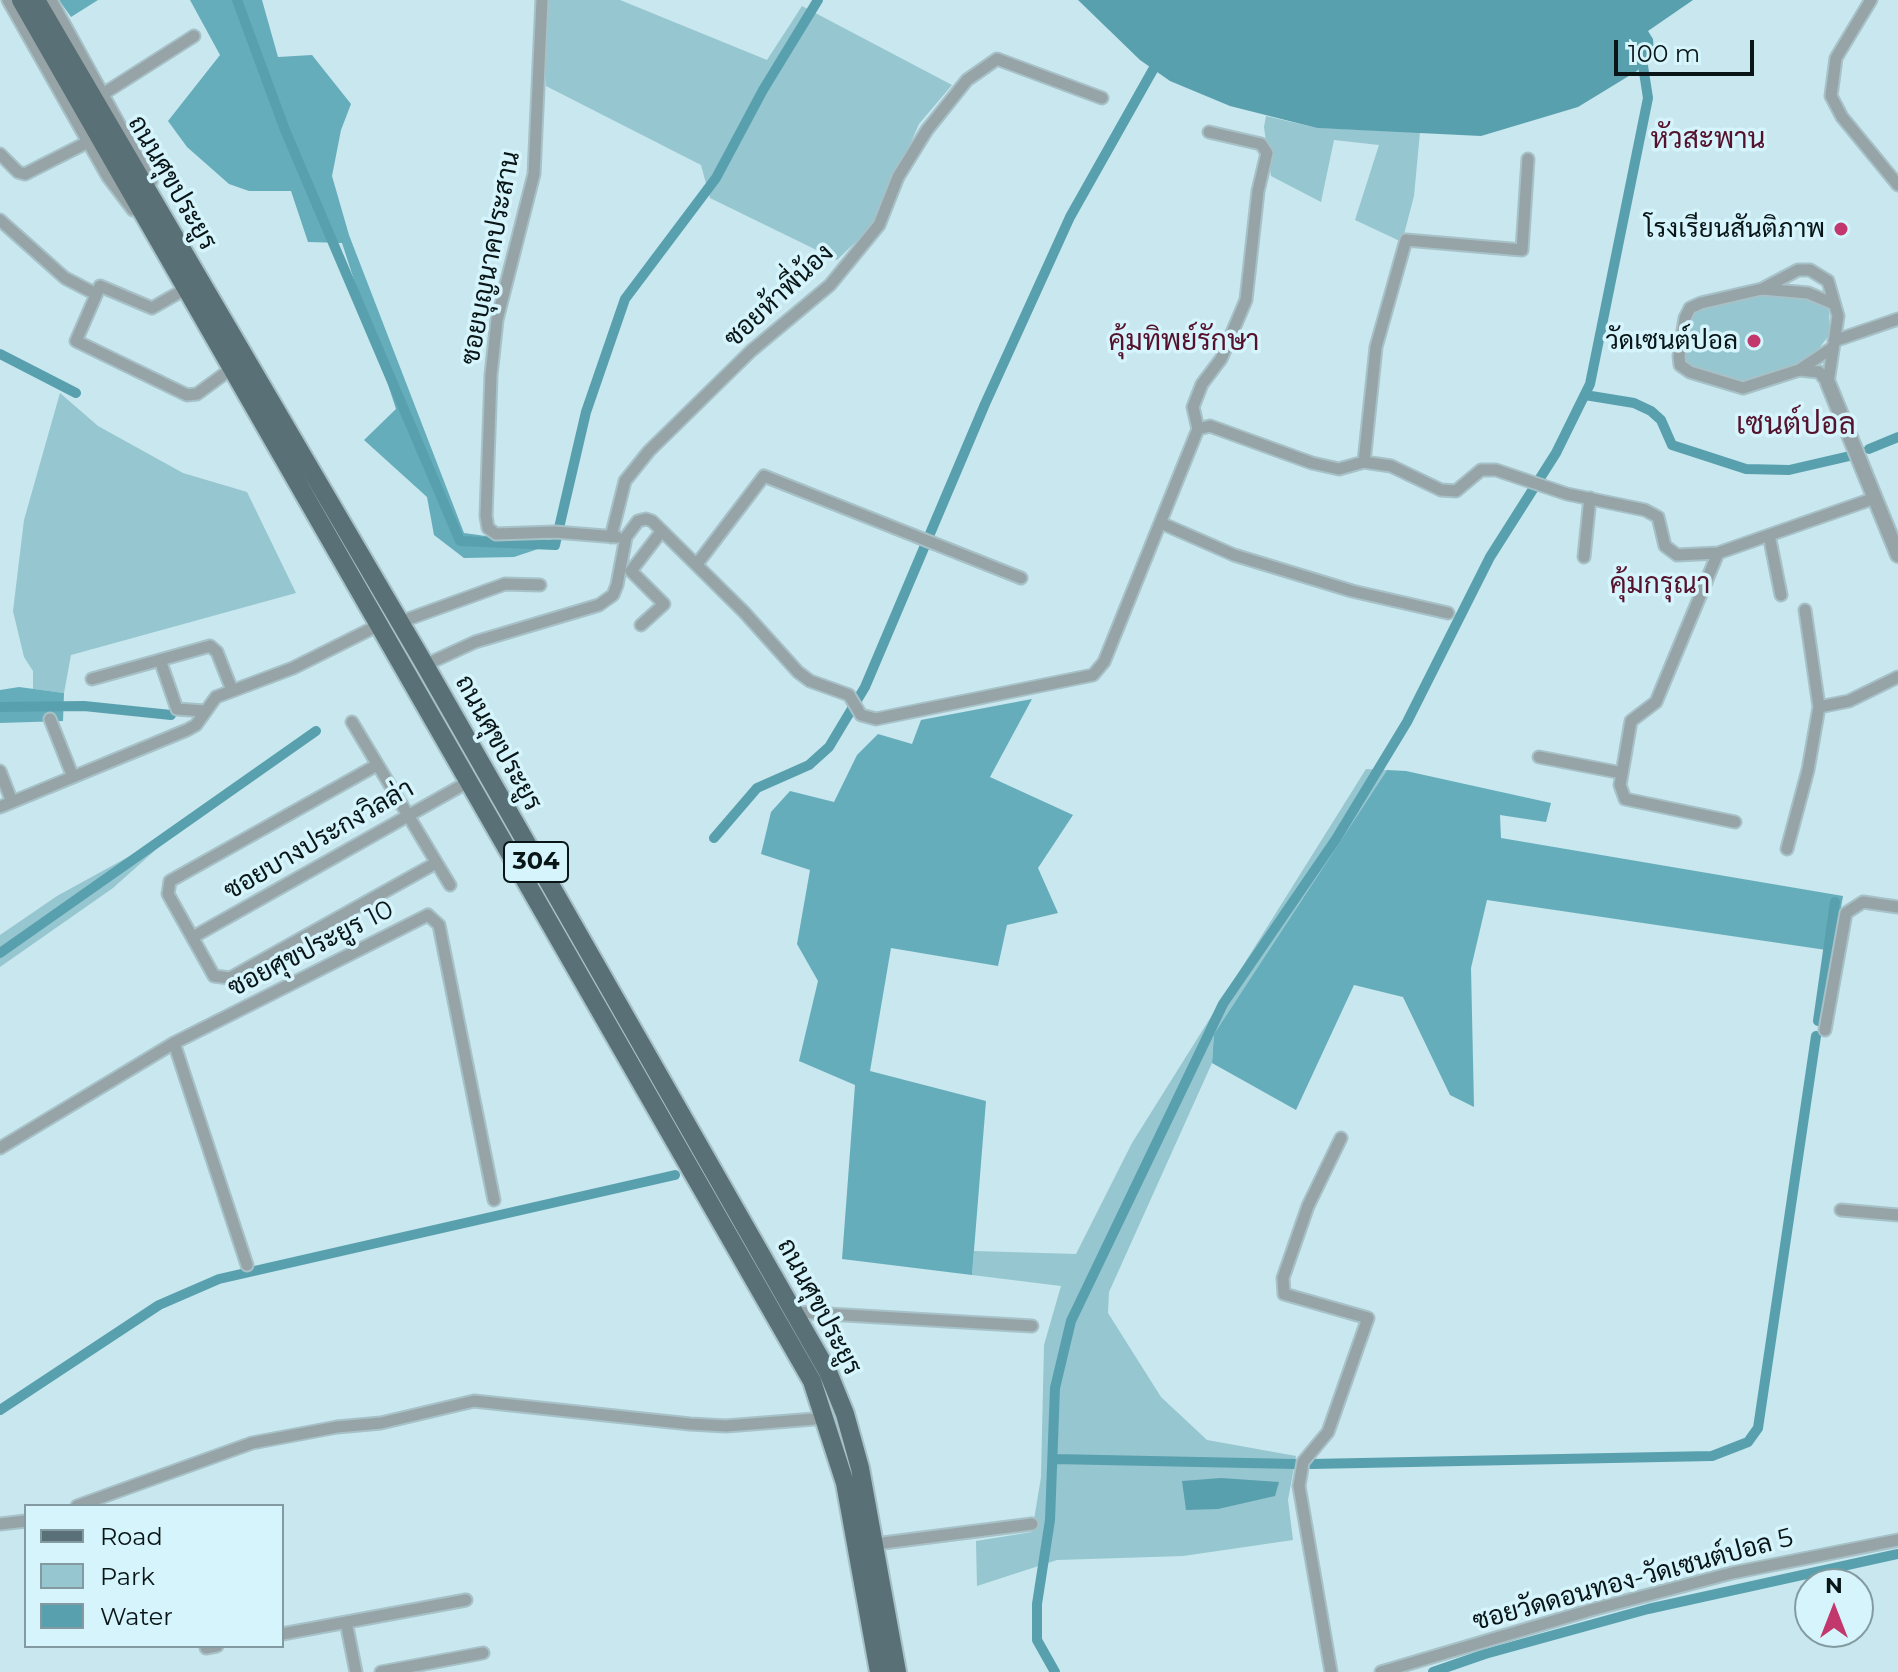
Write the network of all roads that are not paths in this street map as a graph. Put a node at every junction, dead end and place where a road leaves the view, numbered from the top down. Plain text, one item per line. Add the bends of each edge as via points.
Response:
1 (8, 0) edge
2 (21, 0) edge
3 (36, 0) edge
4 (51, 0) edge
5 (542, 0) edge
6 (1871, 0) edge
7 (194, 36) dead end
8 (89, 91) junction
9 (1102, 98) dead end
10 (1209, 132) dead end
11 (88, 142) junction
12 (0, 154) edge
13 (1528, 159) dead end
14 (1898, 185) edge
15 (0, 220) edge
16 (175, 255) junction
17 (187, 288) junction
18 (1762, 289) junction
19 (94, 293) junction
20 (1834, 304) junction
21 (1898, 319) edge
22 (1833, 344) junction
23 (231, 369) junction
24 (1799, 370) junction
25 (1828, 383) junction
26 (1198, 429) junction
27 (1364, 462) junction
28 (1590, 498) junction
29 (1875, 498) junction
30 (1161, 523) junction
31 (661, 532) junction
32 (1769, 535) junction
33 (611, 537) junction
34 (626, 537) junction
35 (1896, 544) edge
36 (1718, 553) junction
37 (1584, 557) dead end
38 (697, 564) junction
39 (626, 569) junction
40 (1021, 578) dead end
41 (540, 585) dead end
42 (1781, 595) dead end
43 (1805, 610) dead end
44 (1448, 613) dead end
45 (390, 623) junction
46 (641, 625) dead end
47 (160, 660) junction
48 (425, 665) junction
49 (1898, 677) edge
50 (92, 679) dead end
51 (232, 690) junction
52 (1819, 707) junction
53 (204, 711) junction
54 (50, 719) dead end
55 (352, 722) dead end
56 (1539, 757) dead end
57 (377, 765) junction
58 (0, 771) edge
59 (1622, 773) junction
60 (73, 777) junction
61 (475, 777) junction
62 (12, 802) junction
63 (0, 807) edge
64 (408, 815) junction
65 (1735, 822) dead end
66 (1787, 849) dead end
67 (436, 863) junction
68 (450, 885) dead end
69 (1898, 907) edge
70 (193, 937) junction
71 (1825, 1030) dead end
72 (174, 1043) junction
73 (1341, 1138) dead end
74 (0, 1148) edge
75 (494, 1200) dead end
76 (1841, 1210) dead end
77 (1898, 1215) edge
78 (247, 1265) dead end
79 (794, 1312) junction
80 (1032, 1326) dead end
81 (827, 1418) junction
82 (83, 1504) edge
83 (24, 1521) edge
84 (0, 1524) edge
85 (1032, 1524) dead end
86 (1898, 1540) edge
87 (875, 1544) junction
88 (466, 1600) dead end
89 (346, 1622) junction
90 (284, 1634) edge
91 (483, 1653) dead end
92 (356, 1672) edge
93 (381, 1672) edge
94 (879, 1672) edge
95 (897, 1672) edge
96 (1331, 1672) edge
97 (1381, 1672) edge

1 - 11 street
2 - 8 main road, ถนนศุขประยูร / 304
3 - 8 main road, ถนนศุขประยูร / 304
4 - 8 street
5 - 33 street, ซอยบุญนาคประสาน via 534,174 497,320 486,516 488,528 496,534
6 - 14 street via 1836,58 1831,96
7 - 8 street
8 - 16 main road, ถนนศุขประยูร / 304
9 - 33 street, ซอยห้าพี่น้อง via 997,59 967,80 905,166 879,225 830,285 751,351 625,481
10 - 26 street via 1261,144 1267,153 1246,300 1193,407
11 - 12 street via 25,174
11 - 16 street via 108,177
13 - 27 street via 1522,250 1406,240 1376,347
15 - 19 street via 65,278
16 - 17 main road, ถนนศุขประยูร / 304
16 - 45 main road, ถนนศุขประยูร / 304
17 - 19 street via 155,308 103,287
17 - 23 main road, ถนนศุขประยูร / 304
18 - 20 street via 1808,293
18 - 20 street via 1798,270 1810,270 1828,281
18 - 24 street via 1690,308 1681,336 1680,365 1743,388
19 - 23 street via 76,341 187,395 197,394
20 - 22 street via 1838,316
21 - 22 street
22 - 24 street
22 - 25 street
23 - 45 main road, ถนนศุขประยูร / 304
24 - 25 street via 1819,372
25 - 29 street
26 - 27 street via 1210,426 1339,469
26 - 30 street
27 - 28 street via 1391,466 1441,490 1456,491 1481,470
28 - 36 street via 1658,517 1665,546 1677,555
28 - 37 street
29 - 32 street
29 - 35 street
30 - 38 street via 1104,662 1093,675 876,719 861,715 849,695 798,672
30 - 44 street via 1234,555
31 - 34 street, ซอยบุญนาคประสาน via 646,519
31 - 38 street
31 - 39 street
32 - 36 street
32 - 42 street
33 - 34 street, ซอยบุญนาคประสาน
34 - 39 street
36 - 59 street via 1656,702 1631,721
38 - 40 street via 764,476
39 - 46 street via 664,604
39 - 48 street via 613,595 599,605 475,642
41 - 45 street via 505,584
43 - 52 street
45 - 48 main road, ถนนศุขประยูร / 304
45 - 51 street
45 - 61 main road, ถนนศุขประยูร / 304
47 - 50 street
47 - 51 street via 210,646
47 - 53 street via 177,709
48 - 61 main road, ถนนศุขประยูร / 304
49 - 52 street via 1849,701
51 - 53 street
52 - 66 street
53 - 60 street via 187,730
54 - 60 street
55 - 57 street
56 - 59 street
57 - 64 street
57 - 70 street via 170,881 168,894
58 - 62 street
59 - 65 street via 1625,799
60 - 62 street
61 - 64 street, ซอยบางประกงวิลล่า
61 - 79 main road, ถนนศุขประยูร / 304
61 - 81 main road, ถนนศุขประยูร / 304 via 812,1381
62 - 63 street
64 - 67 street
64 - 70 street, ซอยบางประกงวิลล่า
67 - 68 street
67 - 70 street via 230,978 214,976
69 - 71 street via 1863,902 1846,913
72 - 74 street, ซอยศุขประยูร 10
72 - 75 street, ซอยศุขประยูร 10 via 432,916 439,925
72 - 78 street
73 - 96 street via 1308,1206 1283,1278 1284,1294 1368,1318 1328,1432 1303,1462 1299,1486
76 - 77 street
79 - 80 street
79 - 87 main road, ถนนศุขประยูร / 304 via 845,1414
81 - 82 street via 714,1425 474,1401 381,1423 252,1443
81 - 94 main road, ถนนศุขประยูร / 304 via 845,1483
83 - 84 street
85 - 87 street
86 - 97 street, ซอยวัดดอนทอง-วัดเซนต์ปอล 5 via 1732,1573
87 - 95 main road, ถนนศุขประยูร / 304
88 - 89 street
89 - 90 street
89 - 92 street
91 - 93 street

